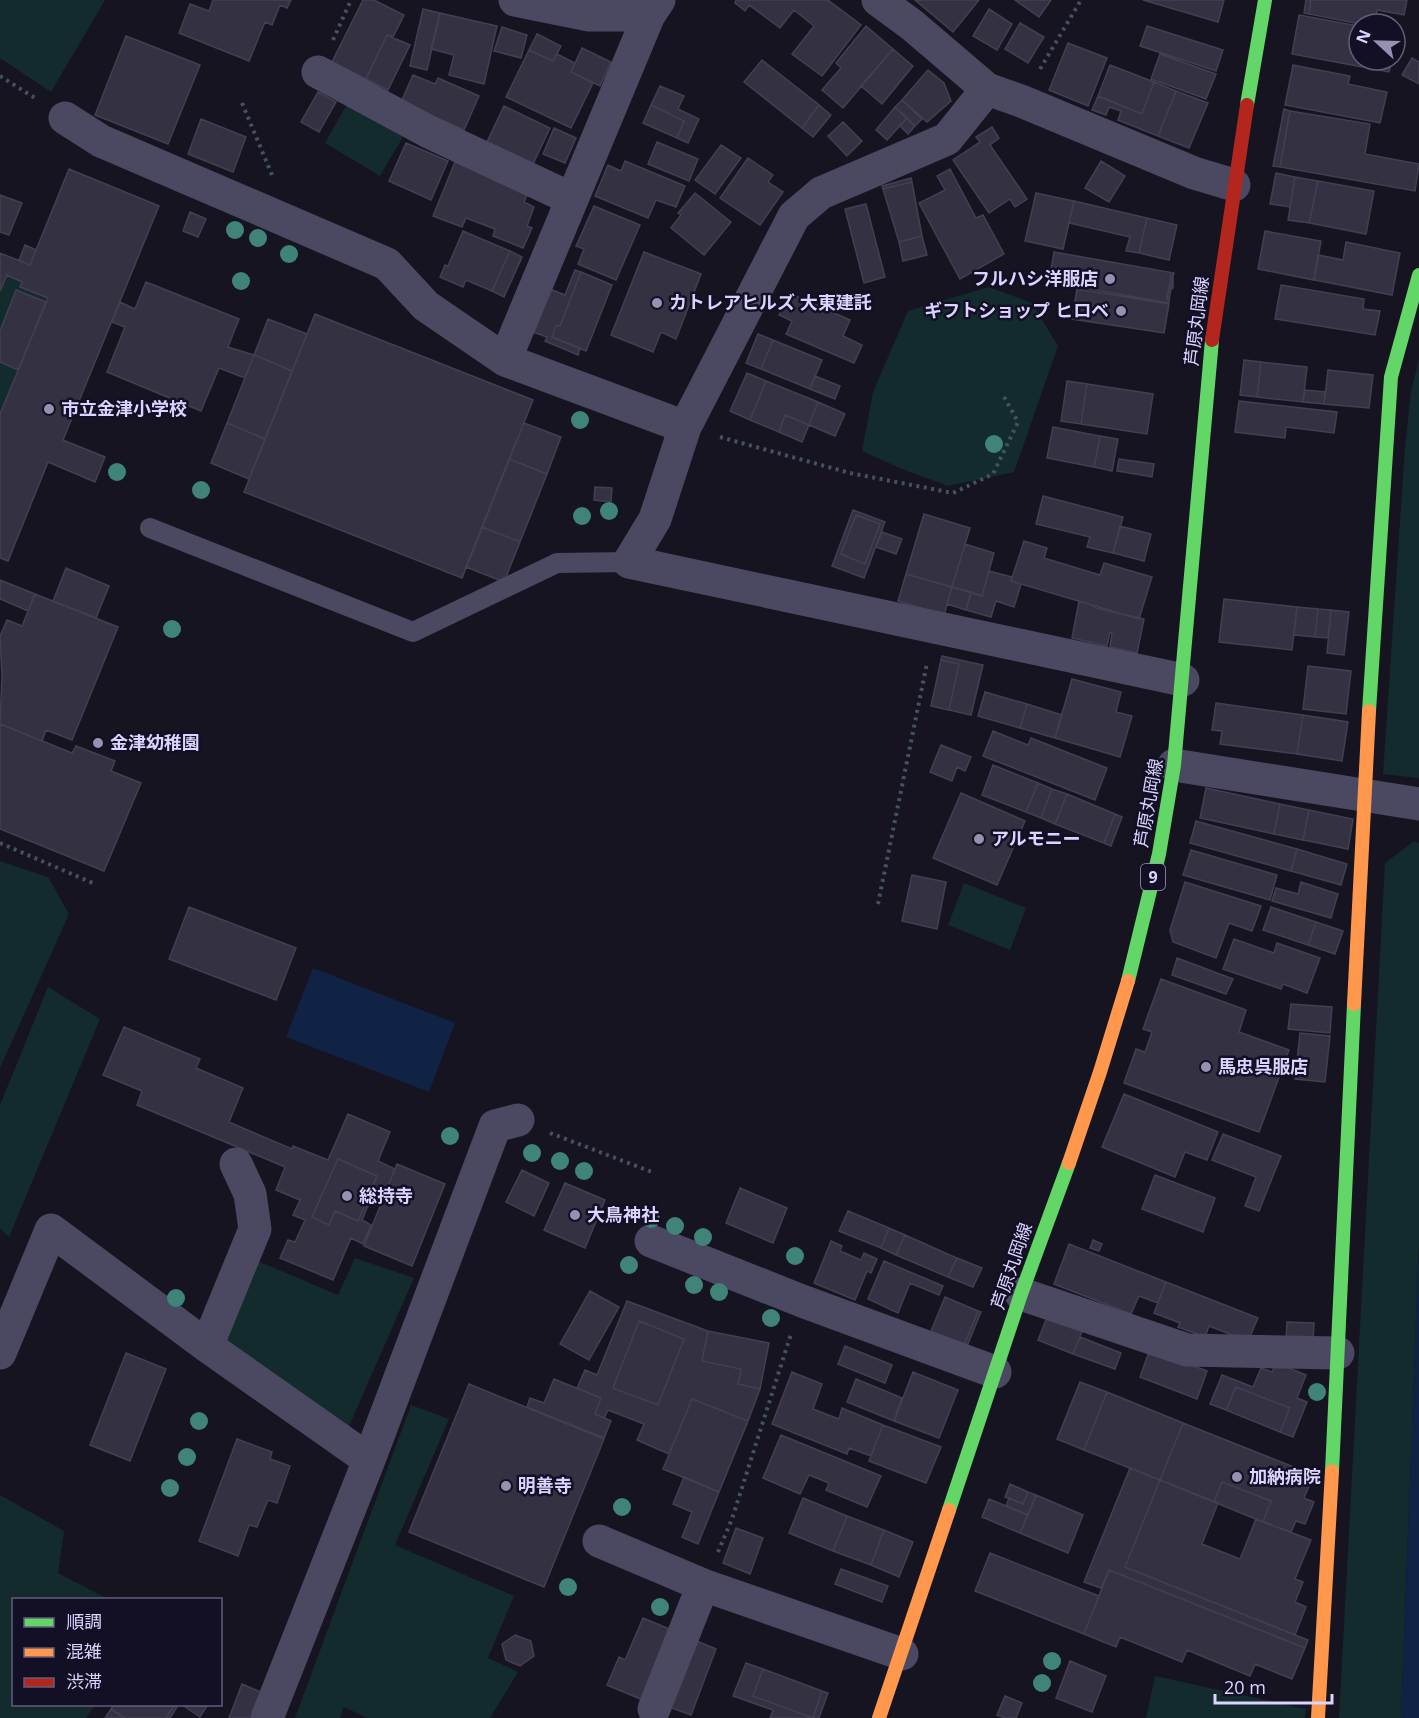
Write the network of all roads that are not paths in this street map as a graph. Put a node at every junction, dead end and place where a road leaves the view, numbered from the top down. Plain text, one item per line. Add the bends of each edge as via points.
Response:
1 (514, 0) edge
2 (878, 0) edge
3 (1265, 0) edge
4 (654, 8) edge
5 (318, 72) road end
6 (987, 89) junction
7 (65, 118) dead end
8 (1234, 185) junction
9 (572, 200) junction
10 (1419, 275) edge
11 (505, 360) junction
12 (685, 427) junction
13 (150, 528) dead end
14 (629, 562) junction
15 (1183, 680) junction
16 (1174, 765) junction
17 (1392, 800) edge
18 (518, 1120) road end
19 (236, 1164) dead end
20 (651, 1241) dead end
21 (1021, 1294) junction
22 (207, 1346) junction
23 (0, 1353) edge
24 (1338, 1353) junction
25 (995, 1372) junction
26 (369, 1460) junction
27 (599, 1541) dead end
28 (703, 1585) junction
29 (902, 1654) junction
30 (654, 1709) dead end
31 (267, 1718) edge
32 (879, 1718) edge
33 (1318, 1718) edge

1 - 4 street via 589,15
2 - 6 street
3 - 8 main road, 芦原丸岡線 / 9
4 - 9 street
5 - 9 street via 429,132
6 - 8 street via 1194,173
6 - 12 street via 947,139 821,193 794,216
7 - 11 street via 101,141 387,264 426,306
8 - 15 main road, 芦原丸岡線 / 9 via 1212,337
9 - 11 street
10 - 17 main road via 1391,377
11 - 12 street
12 - 14 street via 655,519
13 - 14 lane via 413,632 557,562
14 - 15 street
15 - 16 main road, 芦原丸岡線 / 9
16 - 17 street
16 - 21 main road, 芦原丸岡線 / 9 via 1161,844 1132,962 1086,1114
17 - 24 main road
18 - 26 street via 495,1126
19 - 22 street via 250,1194 255,1229
20 - 25 street
21 - 24 street via 1187,1350
21 - 25 main road, 芦原丸岡線 / 9
22 - 23 street via 51,1230
22 - 26 street
24 - 33 main road
25 - 29 main road, 芦原丸岡線 / 9
26 - 31 street
27 - 28 street
28 - 29 street
28 - 30 street
29 - 32 main road, 芦原丸岡線 / 9

